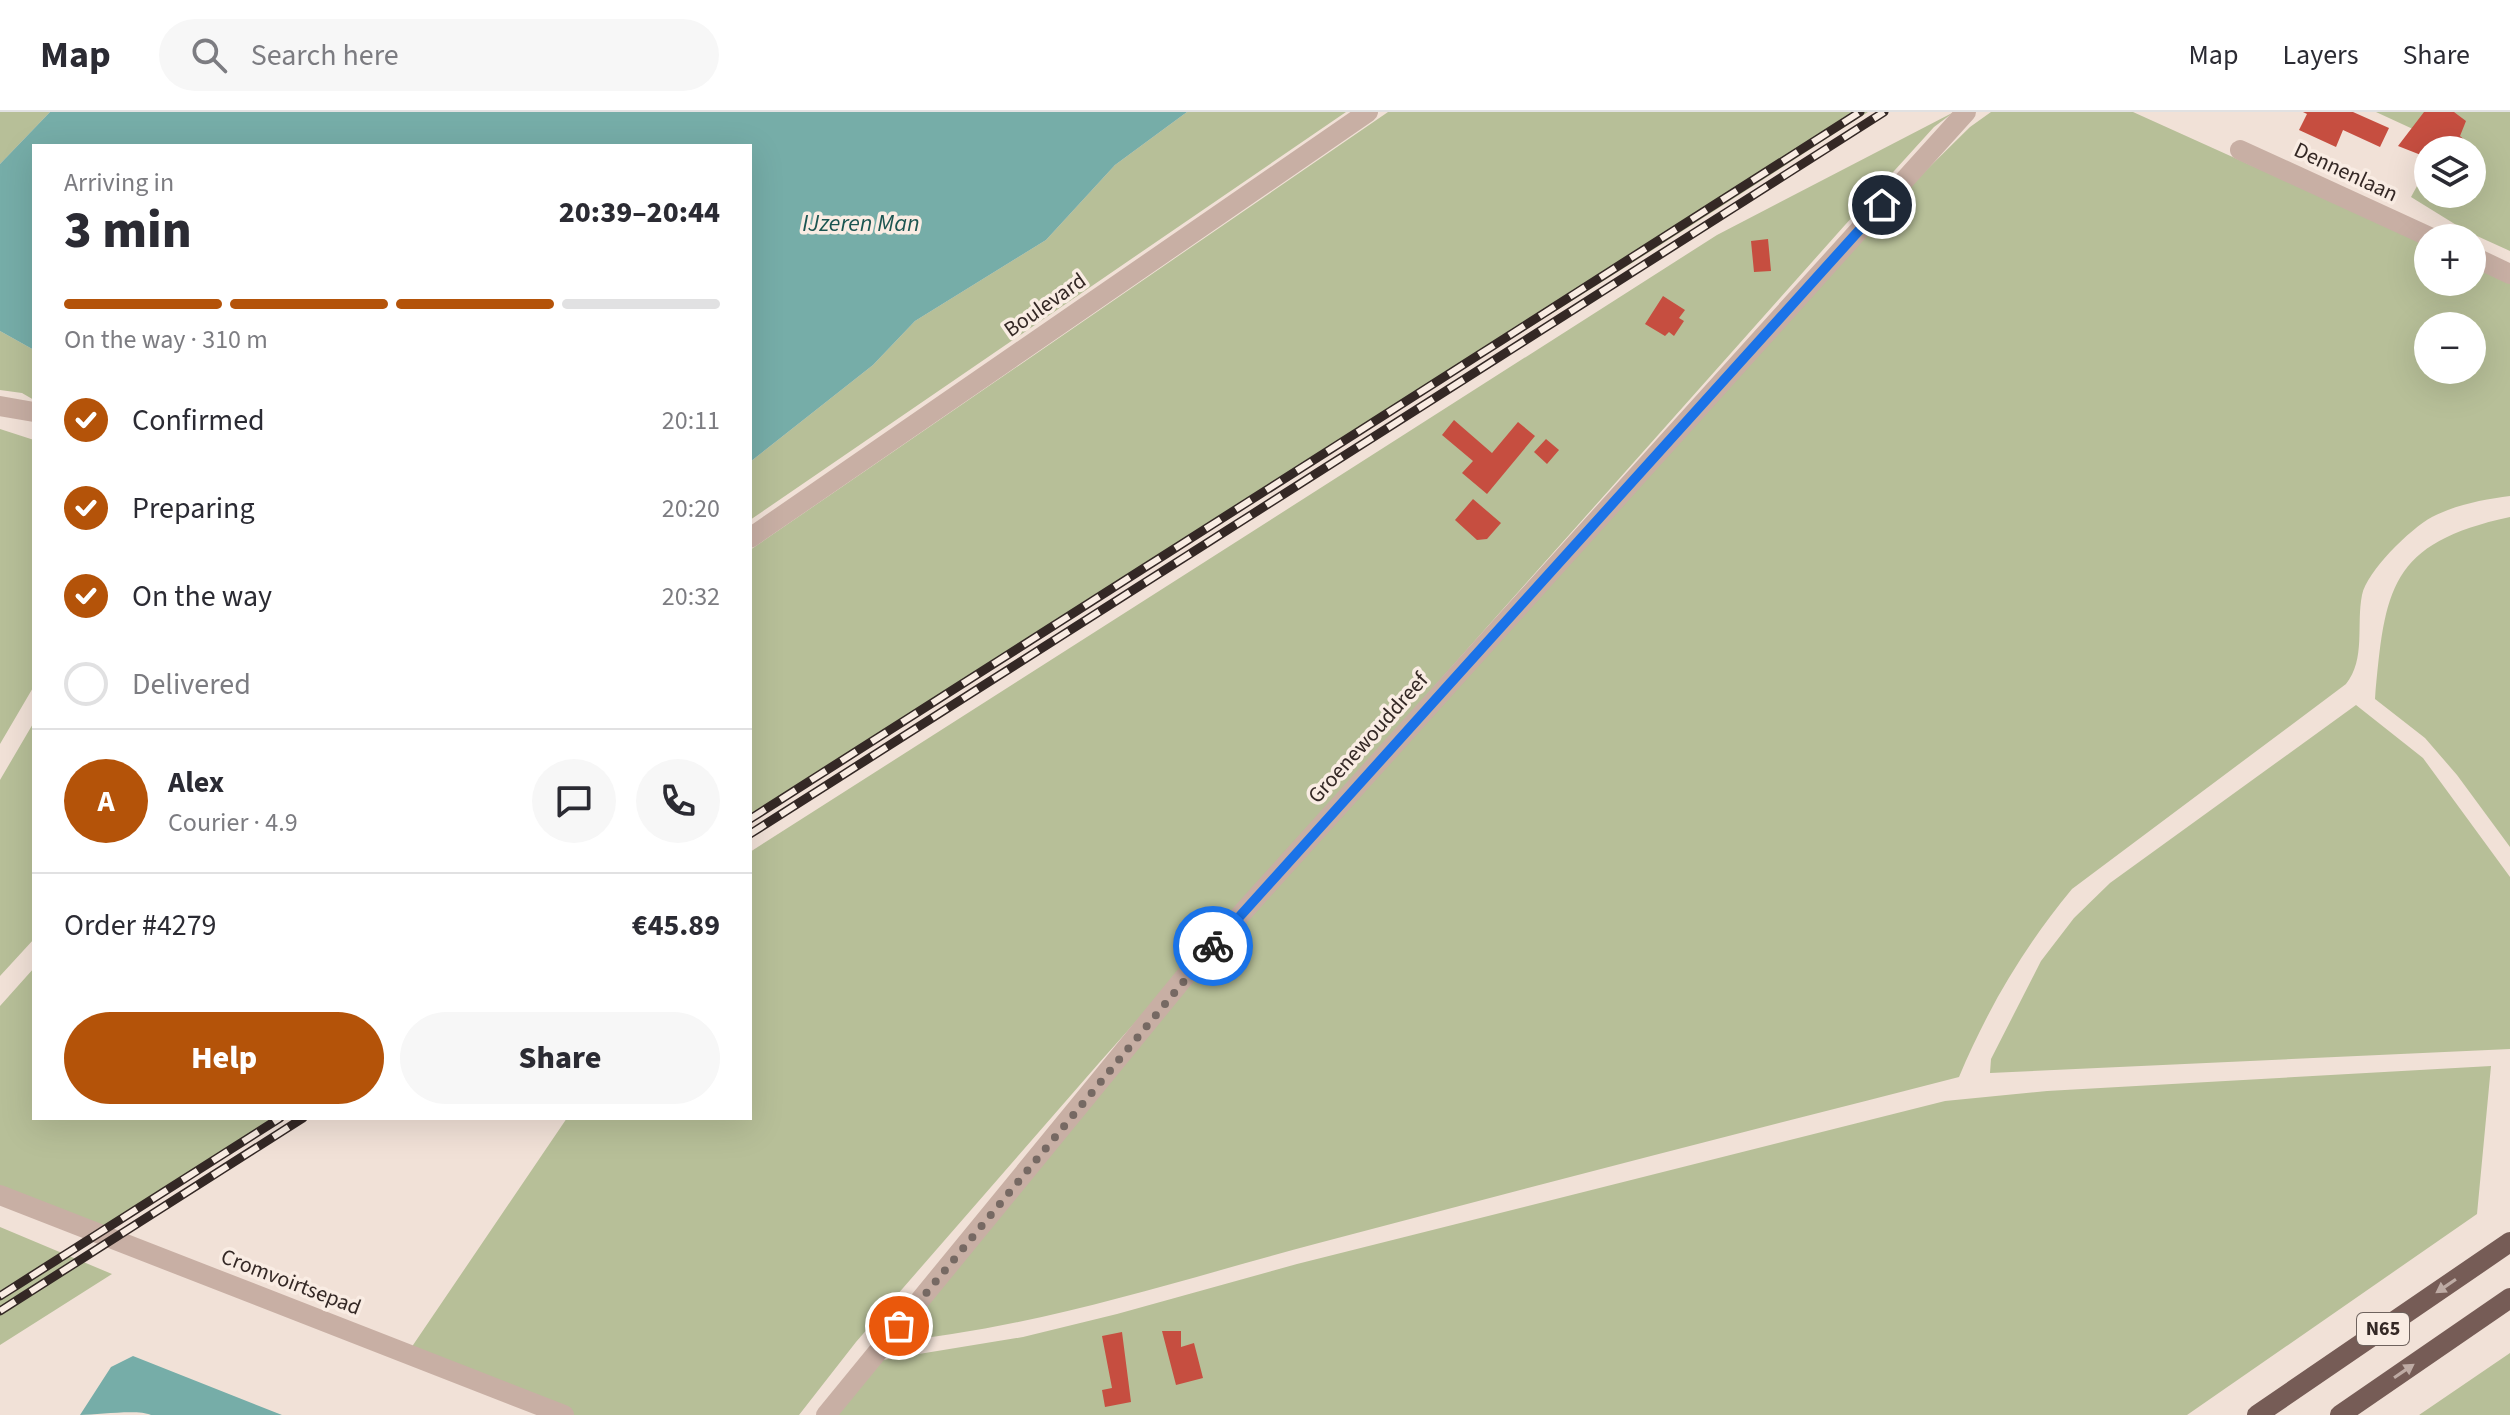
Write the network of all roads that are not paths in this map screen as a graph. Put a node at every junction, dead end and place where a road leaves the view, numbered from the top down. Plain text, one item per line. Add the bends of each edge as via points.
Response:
1 (1368, 112) edge
2 (1966, 112) edge
3 (2240, 150) dead end
4 (2414, 230) edge
5 (2486, 263) edge
6 (2510, 274) edge
7 (0, 406) edge
8 (32, 412) edge
9 (752, 537) edge
10 (0, 1195) edge
11 (2510, 1242) edge
12 (2510, 1298) edge
13 (564, 1415) edge
14 (826, 1415) edge
15 (2257, 1415) edge
16 (2340, 1415) edge

1 - 9 street, Boulevard
2 - 14 street, Groenewouddreef via 1187,974
3 - 4 street, Dennenlaan
5 - 6 street
7 - 8 street
10 - 13 street, Cromvoirtsepad
11 -> 15 main road, N65
16 -> 12 main road, N65

